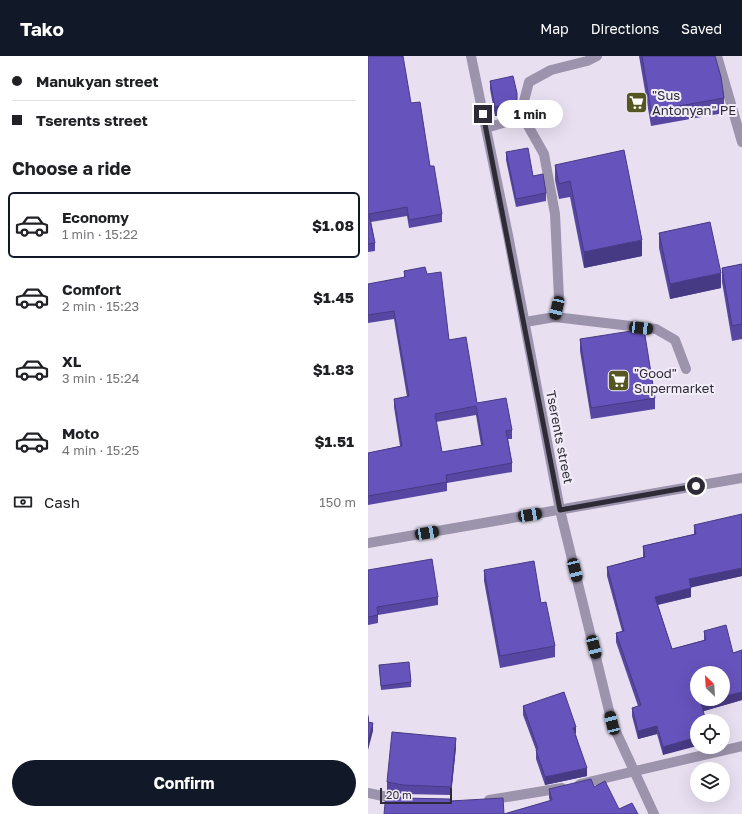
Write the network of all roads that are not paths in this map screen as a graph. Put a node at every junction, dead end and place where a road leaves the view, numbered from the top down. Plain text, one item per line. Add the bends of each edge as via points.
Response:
1 (471, 56) edge
2 (597, 56) edge
3 (717, 56) edge
4 (523, 117) junction
5 (486, 128) junction
6 (742, 142) edge
7 (555, 317) junction
8 (525, 322) junction
9 (686, 369) dead end
10 (742, 478) edge
11 (560, 510) junction
12 (368, 543) edge
13 (742, 746) edge
14 (633, 770) junction
15 (368, 793) edge
16 (410, 800) edge
17 (476, 801) edge
18 (654, 814) edge

1 - 5 street, Tserents street
2 - 4 street via 551,70 529,82
3 - 6 street
4 - 5 street
4 - 7 street via 544,154 555,214 559,298
5 - 8 street, Tserents street
7 - 8 street
7 - 9 street via 656,329 675,340
8 - 11 street, Tserents street
10 - 11 street
11 - 12 street
11 - 14 street, Tserents street via 612,723
13 - 14 street
14 - 17 street via 551,791
14 - 18 street, Tserents street
15 - 16 street

